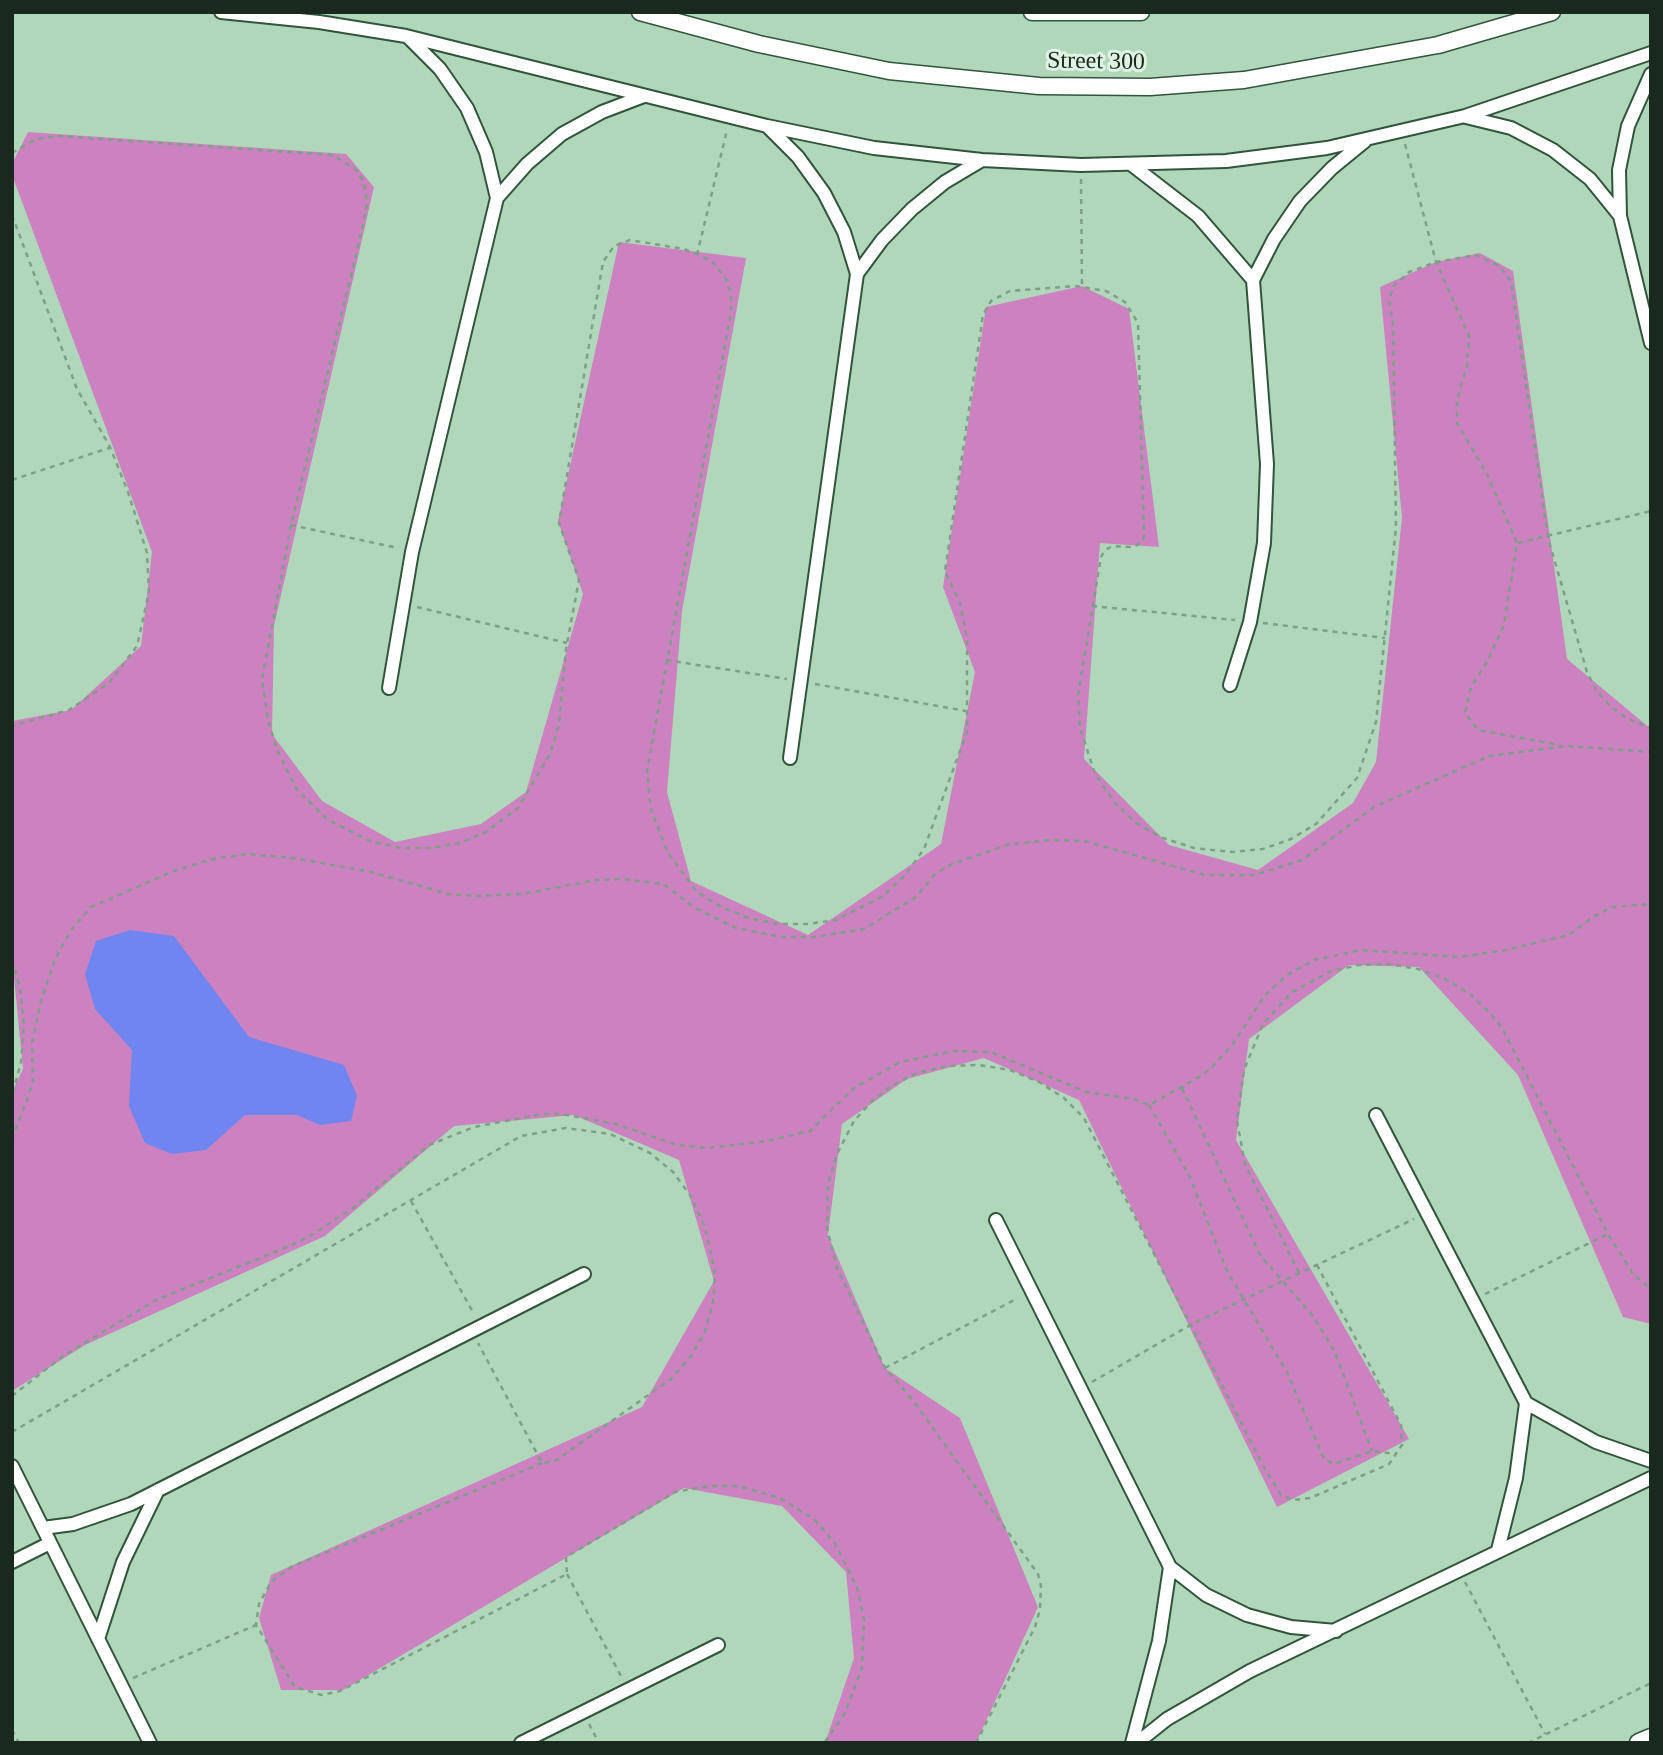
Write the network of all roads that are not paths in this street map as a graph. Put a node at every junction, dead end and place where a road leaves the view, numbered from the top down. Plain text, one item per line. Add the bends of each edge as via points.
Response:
1 (220, 12) edge
2 (640, 12) edge
3 (1032, 12) edge
4 (1141, 12) edge
5 (1552, 12) edge
6 (406, 36) junction
7 (1651, 53) edge
8 (1651, 74) edge
9 (645, 96) junction
10 (1465, 116) junction
11 (767, 126) junction
12 (1368, 139) junction
13 (982, 160) junction
14 (1131, 165) junction
15 (497, 198) junction
16 (1620, 216) junction
17 (857, 274) junction
18 (1253, 280) junction
19 (1651, 343) edge
20 (1230, 685) dead end
21 (389, 688) dead end
22 (790, 758) dead end
23 (1376, 1115) dead end
24 (996, 1220) dead end
25 (584, 1274) dead end
26 (1526, 1403) junction
27 (1651, 1461) edge
28 (12, 1466) edge
29 (1651, 1478) edge
30 (158, 1490) junction
31 (43, 1528) junction
32 (50, 1543) junction
33 (1498, 1550) junction
34 (12, 1562) edge
35 (1170, 1567) junction
36 (1336, 1631) junction
37 (98, 1639) junction
38 (718, 1645) dead end
39 (1651, 1738) edge
40 (150, 1743) edge
41 (521, 1743) edge
42 (1132, 1743) edge
43 (1137, 1743) edge
44 (1639, 1743) edge

1 - 6 street
2 - 5 street, Street 300 via 759,44 889,71 1039,86 1150,87 1244,80 1402,51
3 - 4 street, Street 300
6 - 9 street
6 - 15 street via 440,69 467,108 486,152
7 - 10 street
8 - 16 street via 1628,126 1619,170
9 - 11 street
9 - 15 street via 562,134
10 - 12 street
10 - 16 street via 1511,128 1553,150 1590,179
11 - 13 street via 874,148
11 - 17 street via 798,157 824,193 844,232
12 - 14 street via 1277,157
12 - 18 street via 1332,167 1300,201
13 - 14 street
13 - 17 street via 912,209
14 - 18 street via 1198,216
15 - 21 street via 412,552
16 - 19 street
17 - 22 street
18 - 20 street via 1267,464 1264,544 1250,622
23 - 26 street
24 - 35 street
25 - 30 street
26 - 27 street via 1596,1442
26 - 33 street via 1516,1478
28 - 31 street
29 - 33 street
30 - 31 street via 102,1516
30 - 37 street via 123,1562
31 - 32 street
32 - 34 street
32 - 37 street
33 - 36 street
35 - 36 street via 1206,1595 1247,1615 1291,1627
35 - 42 street via 1159,1641
36 - 43 street via 1208,1694
37 - 40 street
38 - 41 street
39 - 44 main road

